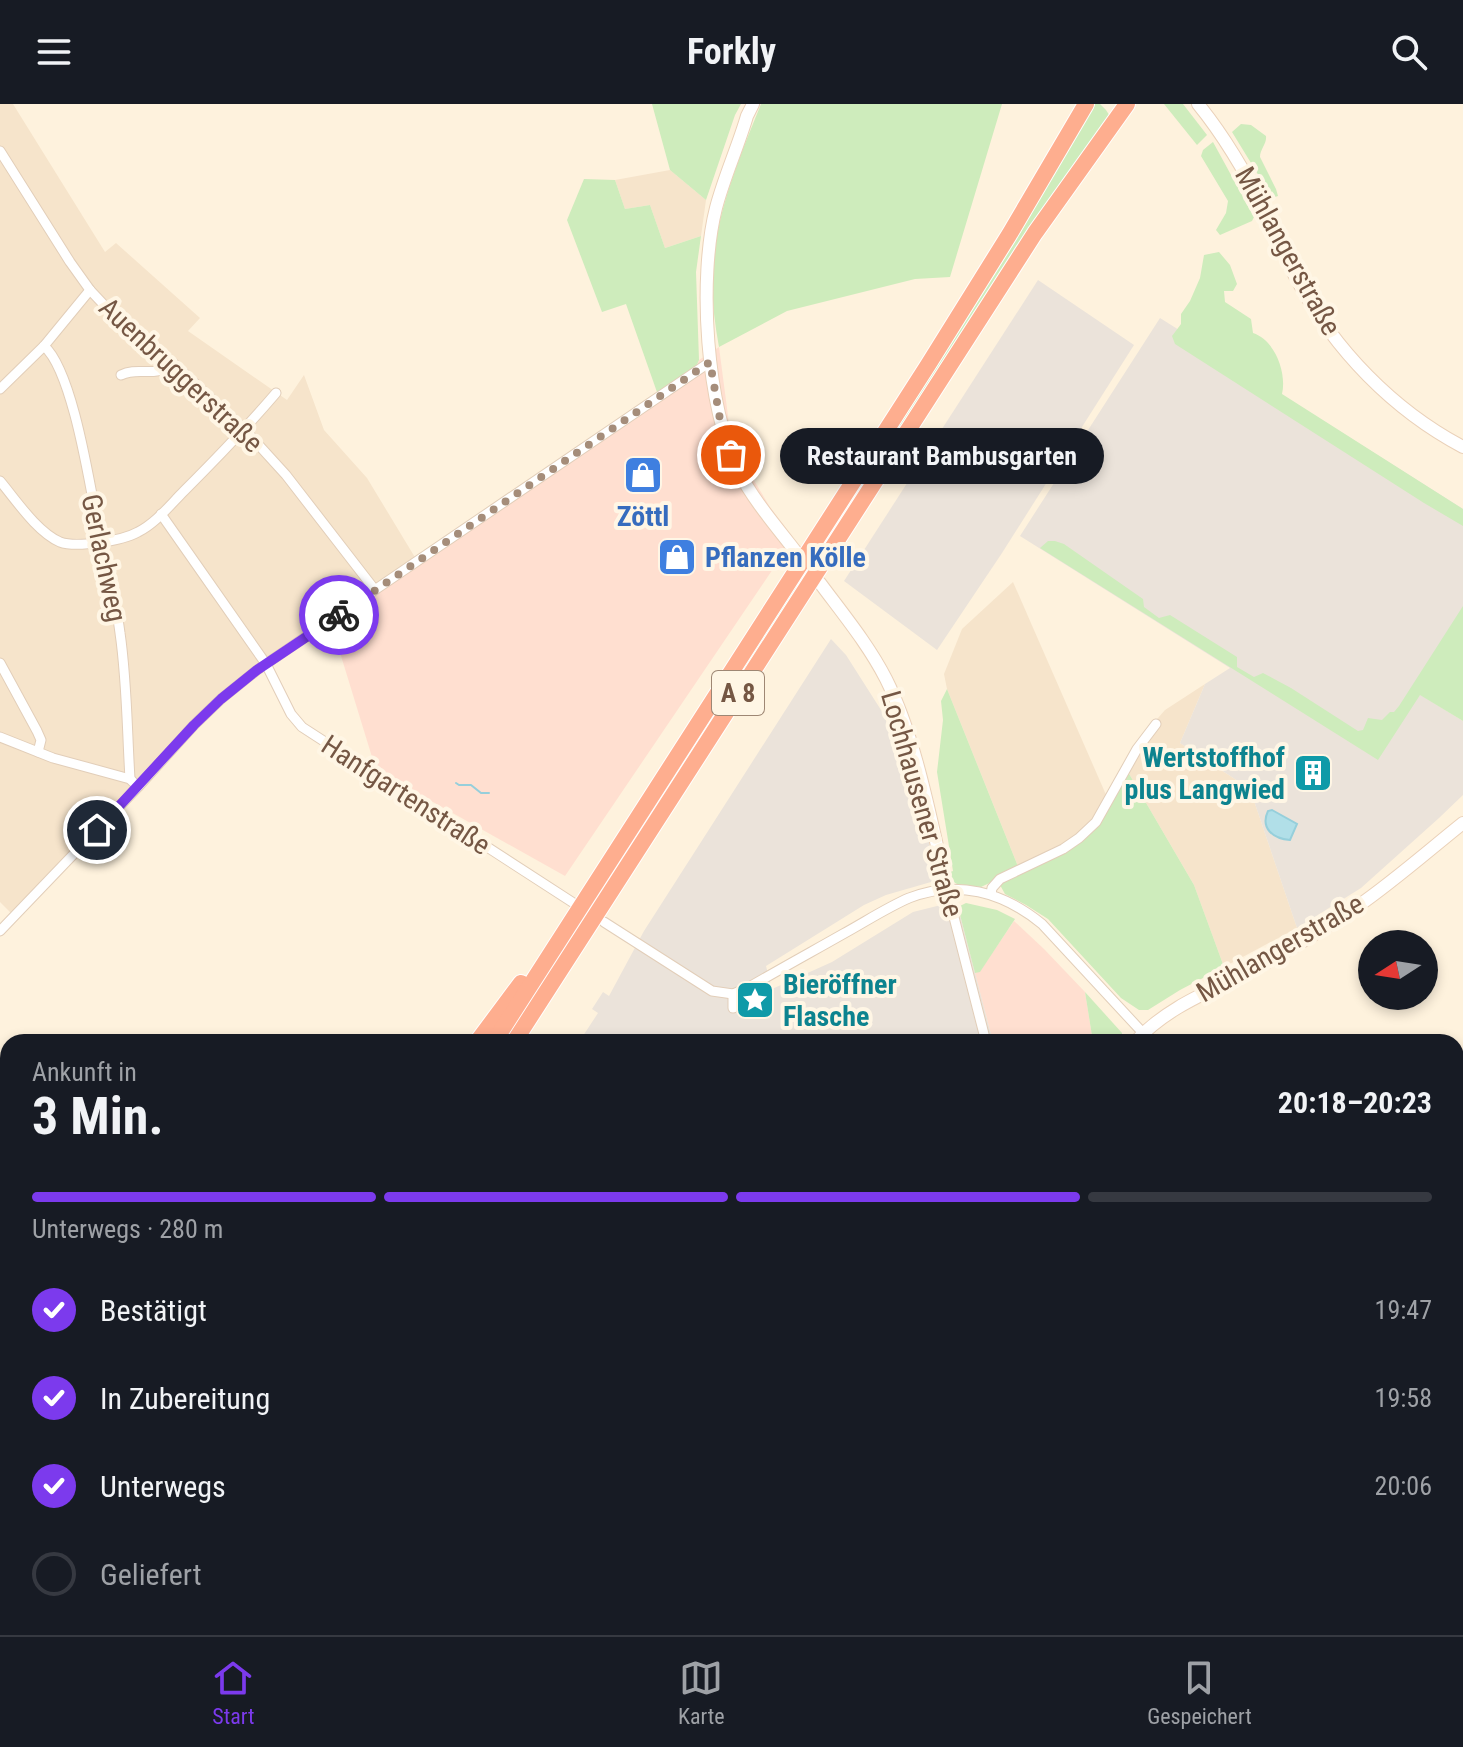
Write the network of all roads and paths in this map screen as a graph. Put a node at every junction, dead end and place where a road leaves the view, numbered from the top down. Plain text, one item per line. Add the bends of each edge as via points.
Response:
1 (753, 104) edge
2 (1086, 104) edge
3 (1127, 104) edge
4 (1198, 104) edge
5 (0, 151) edge
6 (90, 290) junction
7 (44, 346) junction
8 (710, 362) junction
9 (173, 363) junction
10 (121, 375) dead end
11 (0, 389) edge
12 (276, 393) dead end
13 (245, 430) junction
14 (1463, 447) edge
15 (0, 481) edge
16 (161, 514) junction
17 (101, 542) junction
18 (796, 552) dead end
19 (820, 583) dead end
20 (375, 590) junction
21 (0, 663) edge
22 (266, 664) junction
23 (1156, 724) dead end
24 (0, 737) edge
25 (38, 752) junction
26 (130, 779) junction
27 (138, 787) junction
28 (1463, 823) edge
29 (947, 890) junction
30 (991, 894) junction
31 (572, 902) dead end
32 (604, 922) dead end
33 (0, 931) edge
34 (555, 948) junction
35 (733, 994) junction
36 (733, 1008) dead end
37 (483, 1034) edge
38 (499, 1034) edge
39 (519, 1034) edge
40 (984, 1034) edge
41 (1136, 1034) edge
42 (1143, 1034) edge

1 - 8 main road via 716,209 707,265
2 - 34 highway, A 8 via 1009,235
3 - 39 highway, A 8 via 1035,233
4 - 14 main road, Mühlangerstraße via 1250,183 1295,277 1325,325 1395,401
5 - 6 street, Auenbruggerstraße
6 - 7 street
6 - 9 street, Auenbruggerstraße
7 - 11 street
7 - 17 street, Gerlachweg via 62,372
8 - 18 main road via 731,455
8 - 20 street
9 - 10 street via 156,372
9 - 13 street, Auenbruggerstraße
12 - 13 street
13 - 16 street
13 - 20 street, Auenbruggerstraße
15 - 17 street via 48,535 69,545
16 - 17 street via 136,534
16 - 22 street, Hanfgartenstraße
17 - 26 street, Gerlachweg via 120,631
19 - 29 main road, Lochhausener Straße via 865,643 898,704
20 - 22 street
21 - 25 street via 41,740
22 - 27 street via 221,699
22 - 31 street, Hanfgartenstraße via 302,727
23 - 30 street via 1096,822 1052,855 1000,879
24 - 25 street
25 - 26 street
26 - 27 street
27 - 33 street
28 - 42 main road, Mühlangerstraße via 1340,918 1267,963 1181,1004
29 - 30 street
29 - 35 street via 906,900
29 - 40 street, Lochhausener Straße
30 - 41 street via 1042,924
32 - 35 street via 702,985
34 - 37 highway via 542,955
34 - 38 highway, A 8
35 - 36 street

